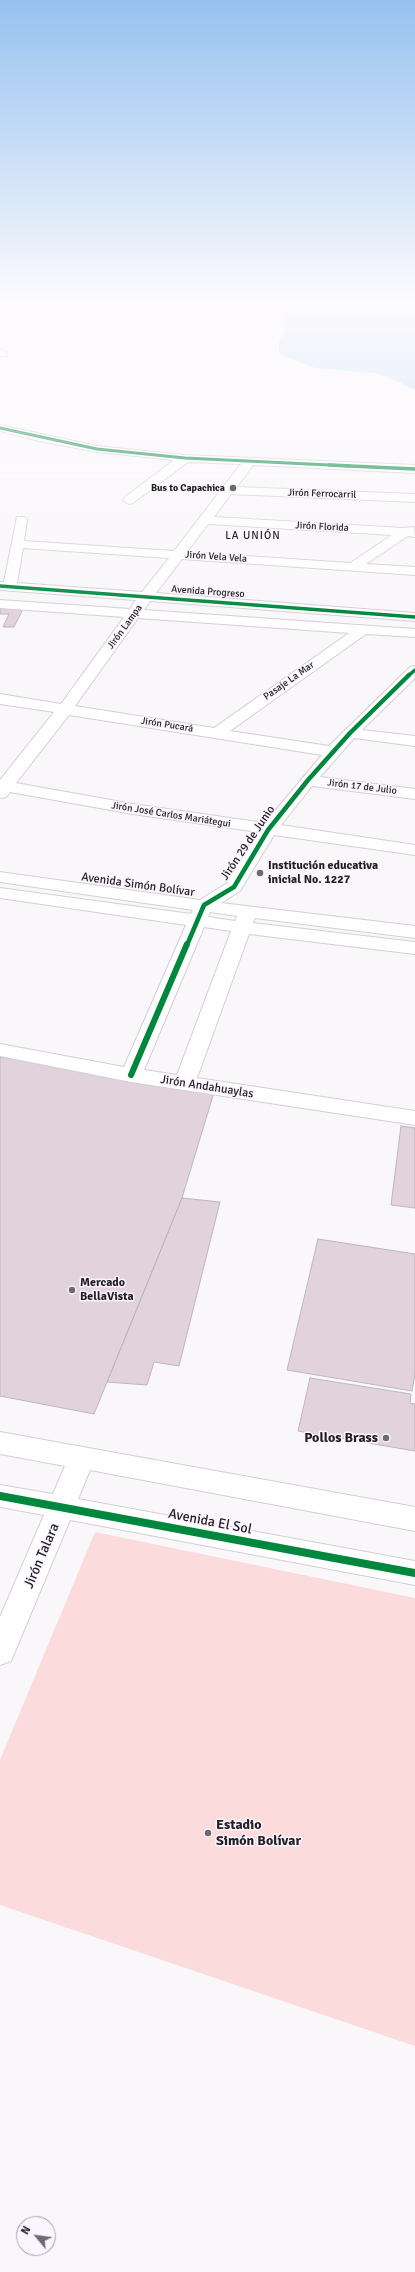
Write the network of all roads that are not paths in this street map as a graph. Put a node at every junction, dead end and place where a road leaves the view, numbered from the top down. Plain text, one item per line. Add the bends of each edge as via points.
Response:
1 (0, 428) edge
2 (185, 458) junction
3 (250, 461) junction
4 (415, 469) edge
5 (229, 490) junction
6 (415, 498) edge
7 (129, 500) dead end
8 (21, 520) dead end
9 (206, 520) junction
10 (412, 531) edge
11 (18, 544) junction
12 (180, 555) junction
13 (352, 567) junction
14 (415, 571) edge
15 (5, 587) edge
16 (145, 598) junction
17 (0, 604) edge
18 (135, 612) junction
19 (415, 617) edge
20 (362, 630) junction
21 (415, 633) edge
22 (415, 670) edge
23 (396, 690) junction
24 (415, 692) edge
25 (0, 699) edge
26 (65, 709) junction
27 (217, 733) junction
28 (350, 733) junction
29 (415, 741) edge
30 (334, 752) junction
31 (308, 780) junction
32 (2, 788) edge
33 (415, 794) edge
34 (268, 830) junction
35 (415, 850) edge
36 (0, 877) edge
37 (234, 887) junction
38 (0, 893) edge
39 (200, 913) junction
40 (245, 920) junction
41 (415, 932) edge
42 (415, 948) edge
43 (0, 1050) edge
44 (131, 1075) junction
45 (185, 1083) junction
46 (415, 1118) edge
47 (0, 1443) edge
48 (82, 1458) junction
49 (0, 1496) edge
50 (63, 1507) junction
51 (415, 1519) edge
52 (415, 1573) edge
53 (0, 1652) edge

1 - 2 street via 97,449
2 - 3 street
2 - 7 street
3 - 4 street
3 - 5 street, Jirón Lampa
5 - 6 street, Jirón Ferrocarril
5 - 9 street, Jirón Lampa
8 - 11 street
9 - 10 street, Jirón Florida
9 - 12 street, Jirón Lampa
10 - 13 street
11 - 12 street, Jirón Vela Vela
11 - 15 street
12 - 13 street, Jirón Vela Vela
12 - 16 street, Jirón Lampa
13 - 14 street, Jirón Vela Vela
15 - 16 street, Avenida Progreso
16 - 18 street, Jirón Lampa
16 - 19 street, Avenida Progreso
17 - 18 street
18 - 20 street
18 - 26 street, Jirón Lampa
20 - 21 street
20 - 27 street, Pasaje La Mar
22 - 23 street, Jirón 29 de Junio
23 - 24 street
23 - 28 street, Jirón 29 de Junio
25 - 26 street, Jirón Pucará
26 - 27 street, Jirón Pucará
26 - 32 street, Jirón Lampa
27 - 30 street, Jirón Pucará
28 - 29 street
28 - 30 street, Jirón 29 de Junio
30 - 31 street, Jirón 29 de Junio
31 - 33 street, Jirón 17 de Julio
31 - 34 street, Jirón 29 de Junio
32 - 34 street, Jirón José Carlos Mariátegui
34 - 35 street, Jirón José Carlos Mariátegui
34 - 37 street, Jirón 29 de Junio
36 - 39 street, Avenida Simón Bolívar
37 - 39 street, Jirón 29 de Junio
37 - 40 street, Jirón 29 de Junio
38 - 39 street, Avenida Simón Bolívar
39 - 40 street, Avenida Simón Bolívar
39 - 44 street
40 - 41 street, Avenida Simón Bolívar
40 - 42 street, Avenida Simón Bolívar
40 - 45 street
43 - 44 street, Jirón Andahuaylas
44 - 45 street, Jirón Andahuaylas
45 - 46 street, Jirón Andahuaylas
47 - 48 street
48 - 50 street, Jirón Talara
48 - 51 street
49 - 50 street, Avenida El Sol
50 - 52 street, Avenida El Sol
50 - 53 street, Jirón Talara

